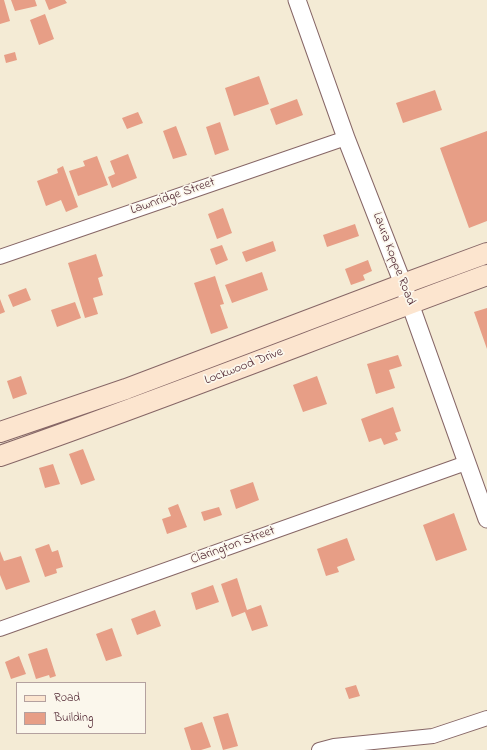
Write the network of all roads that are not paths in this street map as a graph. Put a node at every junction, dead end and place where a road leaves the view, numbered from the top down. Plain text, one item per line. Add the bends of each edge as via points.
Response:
1 (297, 0) edge
2 (346, 138) junction
3 (487, 254) edge
4 (0, 257) edge
5 (487, 275) edge
6 (403, 284) junction
7 (410, 303) junction
8 (0, 432) edge
9 (0, 456) edge
10 (466, 463) junction
11 (487, 519) edge
12 (0, 629) edge
13 (487, 718) edge
14 (319, 750) edge

1 - 2 street, Laura Koppe Road
2 - 4 street, Lawnridge Street
2 - 6 street, Laura Koppe Road
3 - 6 main road, Lockwood Drive
5 - 7 main road, Lockwood Drive
6 - 7 street, Laura Koppe Road
6 - 8 main road, Lockwood Drive via 126,389
7 - 9 main road, Lockwood Drive via 238,370
7 - 10 street, Laura Koppe Road
10 - 11 street, Laura Koppe Road
10 - 12 street, Clarington Street
13 - 14 street via 433,736 334,746

